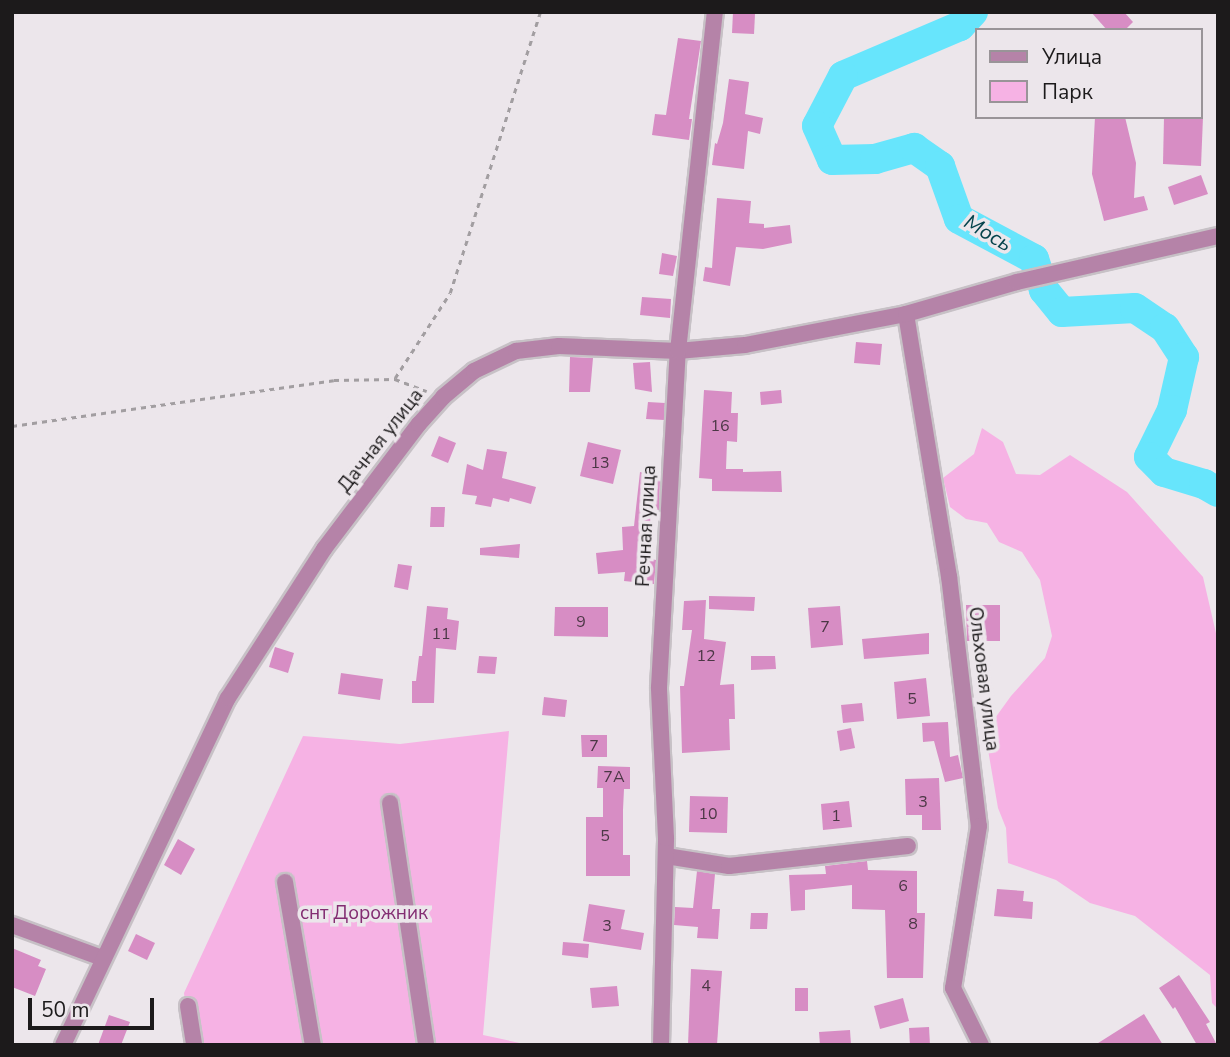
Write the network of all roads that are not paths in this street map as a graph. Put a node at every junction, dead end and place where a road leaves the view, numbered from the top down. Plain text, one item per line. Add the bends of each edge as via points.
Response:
1 (715, 12) edge
2 (1218, 236) edge
3 (906, 314) junction
4 (678, 351) junction
5 (390, 803) dead end
6 (908, 846) dead end
7 (666, 856) junction
8 (285, 882) dead end
9 (12, 925) edge
10 (102, 958) junction
11 (188, 1006) dead end
12 (63, 1045) edge
13 (194, 1045) edge
14 (313, 1045) edge
15 (426, 1045) edge
16 (661, 1045) edge
17 (981, 1045) edge

1 - 4 street, Речная улица
2 - 3 street, Дачная улица via 1017,282
3 - 4 street, Дачная улица via 745,345
3 - 17 street, Ольховая улица via 949,576 979,826 953,988
4 - 7 street, Речная улица via 659,687
4 - 10 street, Дачная улица via 559,346 516,351 474,371 443,397 324,549 228,698
5 - 15 street
6 - 7 street via 729,866
7 - 16 street, Речная улица
8 - 14 street
9 - 10 street
10 - 12 street, Дачная улица
11 - 13 street

